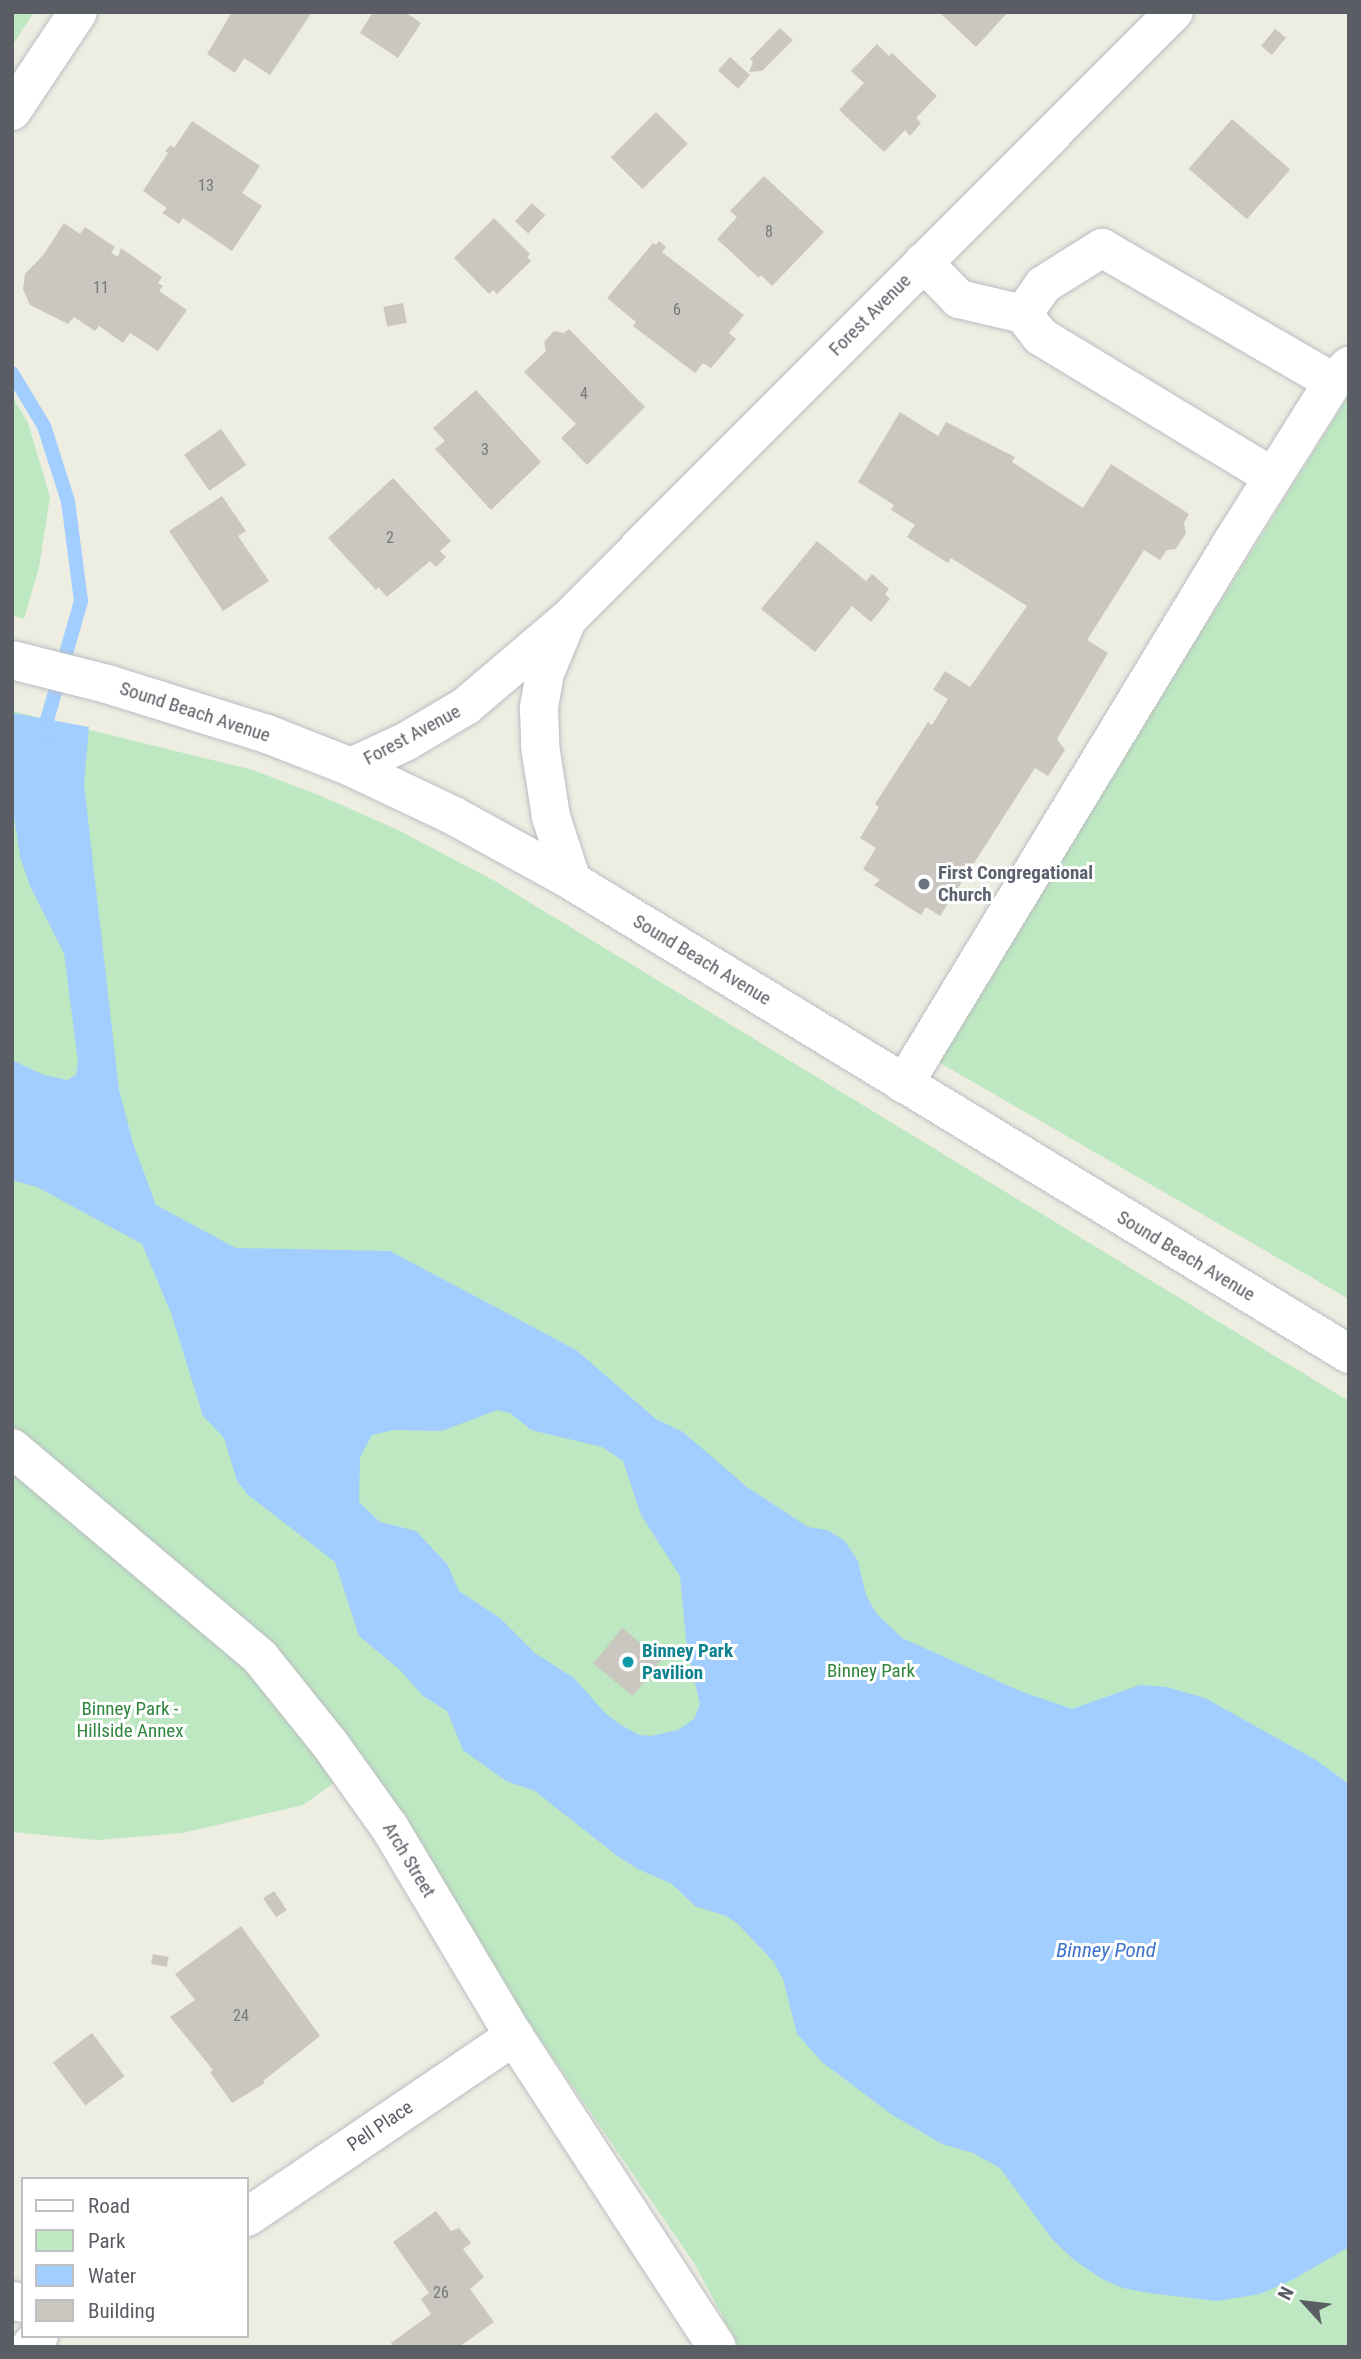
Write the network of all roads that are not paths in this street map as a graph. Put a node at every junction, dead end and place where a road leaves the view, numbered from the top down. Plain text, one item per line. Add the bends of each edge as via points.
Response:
1 (78, 12) edge
2 (1174, 12) edge
3 (12, 111) edge
4 (923, 262) junction
5 (1023, 314) junction
6 (1341, 374) edge
7 (1273, 477) junction
8 (567, 620) junction
9 (12, 660) edge
10 (351, 767) junction
11 (572, 881) junction
12 (904, 1084) junction
13 (1349, 1354) edge
14 (12, 1448) edge
15 (514, 2036) junction
16 (248, 2216) edge
17 (717, 2347) edge

1 - 3 street
2 - 4 street, Forest Avenue
4 - 5 street via 959,299
4 - 8 street, Forest Avenue
5 - 6 street via 1043,285 1102,248
5 - 7 street via 1040,336
6 - 7 street
7 - 12 street
8 - 10 street, Forest Avenue via 466,706
8 - 11 street, Forest Avenue via 545,673 539,708 551,817
9 - 10 street, Sound Beach Avenue via 267,734
10 - 11 street, Sound Beach Avenue via 454,816
11 - 12 street, Sound Beach Avenue
12 - 13 street, Sound Beach Avenue
14 - 15 street, Arch Street via 260,1657 390,1828
15 - 16 street, Pell Place
15 - 17 street, Arch Street

